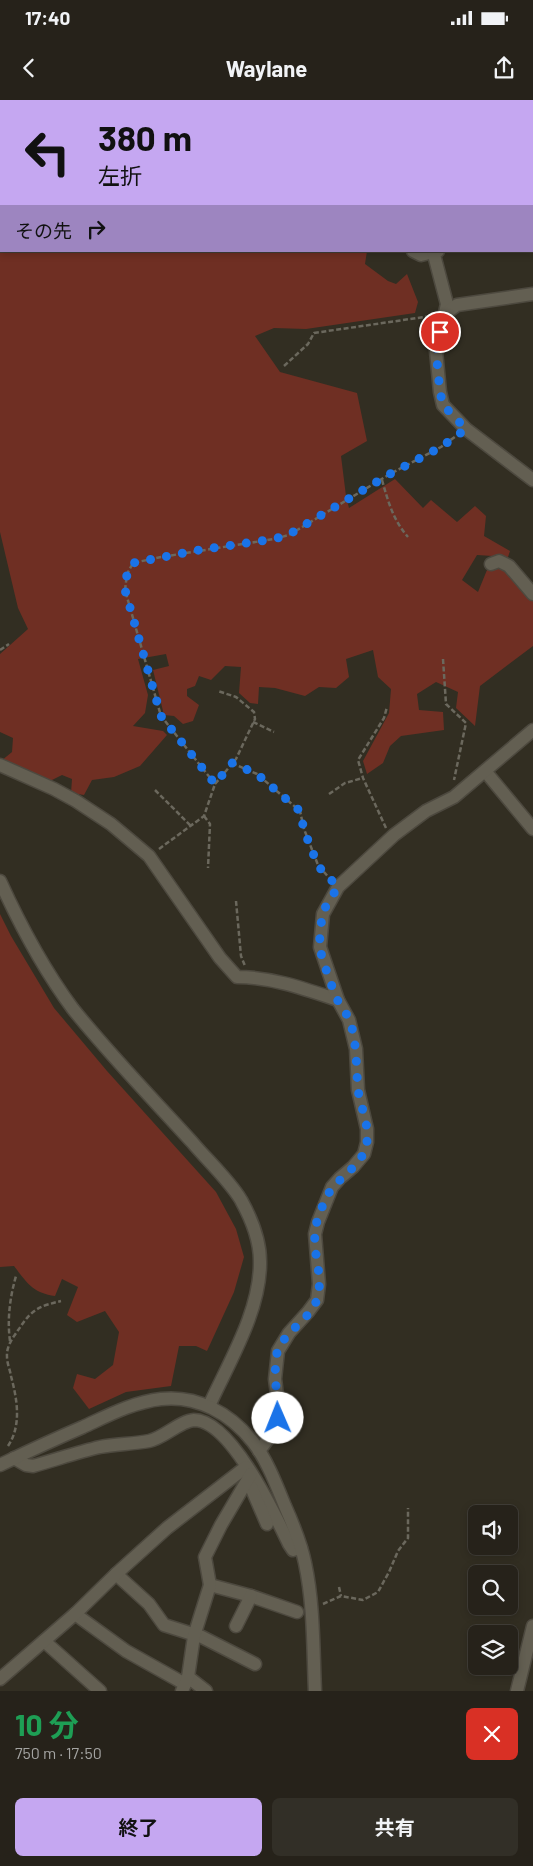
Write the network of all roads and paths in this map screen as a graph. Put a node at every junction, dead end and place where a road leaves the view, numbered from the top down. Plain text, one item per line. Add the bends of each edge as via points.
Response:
1 (415, 252) edge
2 (435, 252) edge
3 (533, 294) edge
4 (445, 314) junction
5 (284, 366) dead end
6 (466, 429) junction
7 (382, 480) junction
8 (533, 480) edge
9 (408, 537) dead end
10 (491, 564) dead end
11 (533, 594) edge
12 (9, 644) dead end
13 (0, 650) edge
14 (443, 660) dead end
15 (218, 691) dead end
16 (387, 707) dead end
17 (253, 722) junction
18 (533, 730) edge
19 (274, 732) dead end
20 (232, 763) junction
21 (0, 765) edge
22 (485, 771) junction
23 (363, 778) junction
24 (215, 784) junction
25 (155, 790) dead end
26 (329, 794) dead end
27 (450, 799) junction
28 (204, 816) junction
29 (192, 826) junction
30 (533, 829) edge
31 (394, 835) junction
32 (148, 856) junction
33 (208, 868) dead end
34 (0, 881) edge
35 (338, 887) junction
36 (236, 901) dead end
37 (250, 977) junction
38 (338, 1000) junction
39 (16, 1276) dead end
40 (61, 1301) dead end
41 (10, 1342) junction
42 (209, 1406) junction
43 (259, 1451) junction
44 (8, 1461) edge
45 (248, 1474) junction
46 (408, 1508) dead end
47 (267, 1524) dead end
48 (301, 1548) junction
49 (116, 1574) junction
50 (210, 1585) junction
51 (339, 1587) dead end
52 (251, 1596) junction
53 (341, 1596) junction
54 (312, 1609) junction
55 (297, 1612) dead end
56 (75, 1614) junction
57 (236, 1626) dead end
58 (533, 1626) edge
59 (194, 1636) junction
60 (44, 1641) junction
61 (255, 1664) dead end
62 (0, 1679) edge
63 (185, 1684) edge
64 (100, 1691) edge
65 (206, 1691) edge
66 (316, 1691) edge
67 (517, 1691) edge

1 - 2 street via 421,255
2 - 4 street via 447,304
3 - 4 street via 457,305
4 - 5 path via 314,333 308,344
4 - 6 street via 436,351 440,392 443,405
6 - 7 path
6 - 8 street
7 - 9 path via 393,515
7 - 24 path via 288,535 133,563 127,574 125,590 161,716
10 - 11 street via 499,561 509,566
12 - 13 path
14 - 27 path via 446,704 466,723
15 - 17 path via 236,697 254,712
16 - 23 path via 384,718 358,760
17 - 19 path
17 - 20 path
18 - 22 street
20 - 24 path
20 - 35 path via 257,774 300,811 318,866
21 - 32 street via 76,801 111,824
22 - 27 street
22 - 30 street
23 - 26 path via 344,784
23 - 31 path via 386,828
24 - 28 path
25 - 29 path
27 - 31 street via 426,811
28 - 29 path
28 - 33 path via 210,824
29 - 32 path
31 - 35 street
32 - 37 street via 220,958 237,977
34 - 42 street via 52,980 93,1032 240,1198 256,1232 260,1260 258,1291
35 - 38 street via 323,914 320,948
36 - 37 path via 241,956
37 - 38 street via 298,986
38 - 43 street via 350,1020 356,1049 358,1090 367,1142 364,1154 340,1178 326,1199 314,1234 319,1284 317,1300 278,1350 275,1379 278,1418
39 - 41 path via 10,1306
40 - 41 path via 33,1310
41 - 44 path via 6,1356 17,1416 16,1430 4,1452
42 - 43 street via 239,1428
42 - 44 street via 174,1398 150,1400 115,1412
43 - 48 street via 278,1487
44 - 45 street via 33,1466 100,1447 152,1440 196,1420 212,1426 224,1436
45 - 47 street
45 - 48 street via 263,1491 289,1544 294,1550
45 - 49 street via 167,1528
45 - 50 street via 205,1557
46 - 53 path via 408,1538 378,1592 363,1600
48 - 54 street
49 - 56 street
49 - 59 street via 148,1604 164,1625
50 - 52 street
50 - 59 street
51 - 53 path
52 - 55 street
52 - 57 street
53 - 54 path
54 - 66 street
56 - 60 street
56 - 63 street via 126,1651
58 - 67 street
59 - 61 street
59 - 63 street
60 - 62 street
60 - 64 street
63 - 65 street

